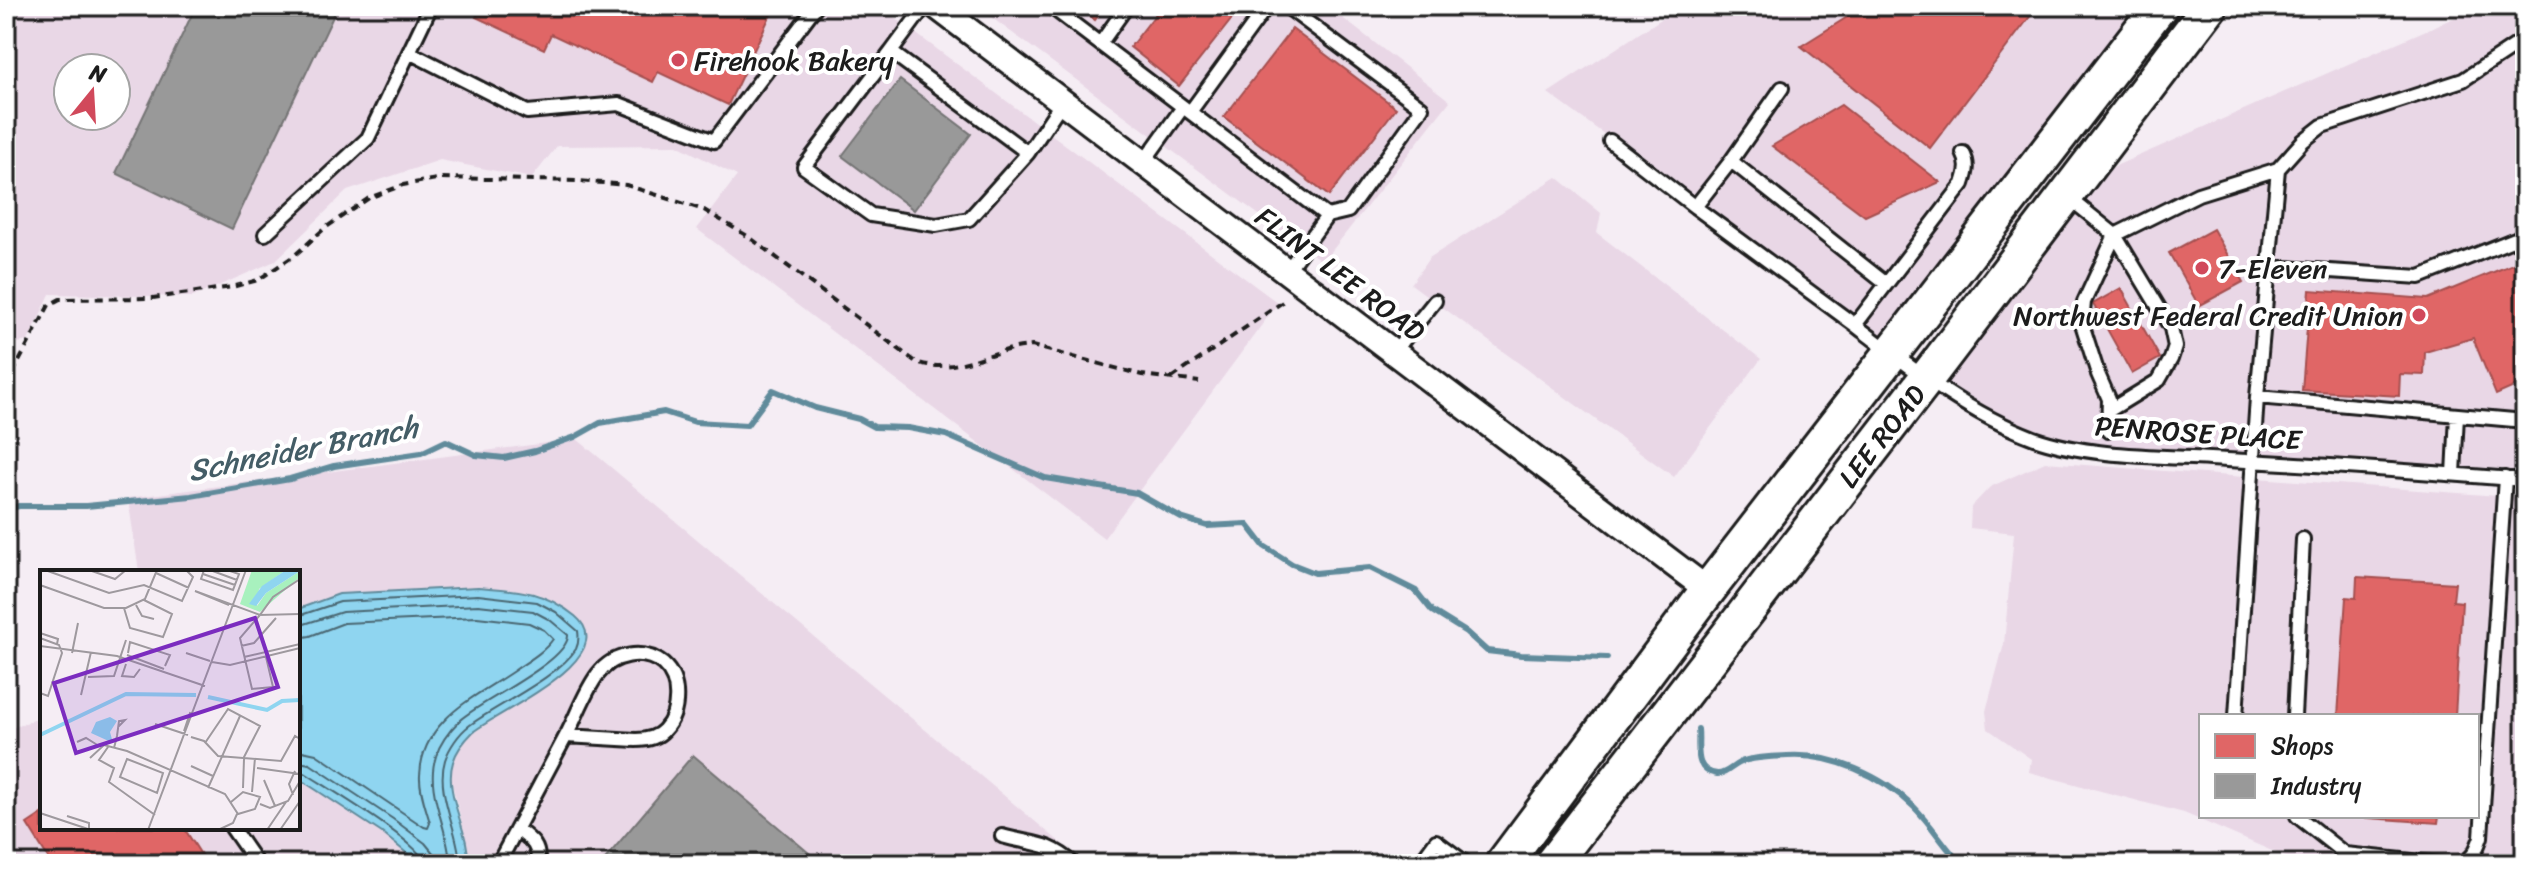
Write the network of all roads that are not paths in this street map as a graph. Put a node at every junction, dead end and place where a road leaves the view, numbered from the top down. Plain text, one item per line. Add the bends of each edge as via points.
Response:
1 (431, 6) edge
2 (816, 6) edge
3 (925, 6) edge
4 (936, 6) edge
5 (1050, 6) edge
6 (1127, 6) edge
7 (1267, 6) edge
8 (1286, 6) edge
9 (2160, 6) edge
10 (2210, 6) edge
11 (2525, 39) edge
12 (1100, 44) junction
13 (409, 52) junction
14 (891, 52) junction
15 (1782, 88) dead end
16 (1062, 102) junction
17 (1186, 110) junction
18 (1610, 141) dead end
19 (1028, 153) junction
20 (1963, 153) dead end
21 (1731, 161) junction
22 (1143, 163) junction
23 (2278, 169) junction
24 (2065, 195) junction
25 (1695, 207) junction
26 (1327, 216) junction
27 (265, 234) dead end
28 (2115, 235) junction
29 (2525, 235) edge
30 (2269, 267) junction
31 (1287, 271) junction
32 (1885, 283) junction
33 (1435, 301) dead end
34 (1855, 325) junction
35 (1394, 352) junction
36 (1892, 353) junction
37 (1926, 379) junction
38 (2257, 397) junction
39 (2110, 410) junction
40 (2457, 415) junction
41 (2525, 421) edge
42 (2108, 431) dead end
43 (2254, 461) junction
44 (2454, 474) junction
45 (2505, 478) junction
46 (2525, 480) edge
47 (2303, 539) dead end
48 (1708, 590) junction
49 (2236, 714) edge
50 (2294, 714) edge
51 (566, 736) junction
52 (2300, 818) edge
53 (517, 829) junction
54 (233, 830) edge
55 (1002, 836) dead end
56 (257, 864) edge
57 (498, 864) edge
58 (537, 864) edge
59 (1074, 864) edge
60 (1419, 864) edge
61 (1467, 864) edge
62 (1503, 864) edge
63 (1552, 864) edge
64 (2441, 864) edge
65 (2458, 864) edge

1 - 13 lane
2 - 13 lane via 714,141 619,104 527,112
3 - 14 lane
4 - 16 street, FLINT LEE ROAD
5 - 12 lane
6 - 12 lane
7 - 17 lane
8 - 26 lane via 1422,108 1348,211
9 - 36 street, LEE ROAD
10 - 24 street, LEE ROAD
11 - 23 lane via 2463,80 2322,126
12 - 17 lane
13 - 27 lane via 368,138
14 - 19 lane
14 - 19 lane via 804,167 871,215 936,225 969,219
15 - 21 lane
16 - 19 lane
16 - 22 street, FLINT LEE ROAD
17 - 22 lane
17 - 26 lane
18 - 25 lane, PENROSE PLACE
20 - 32 lane via 1963,184
21 - 25 lane
21 - 32 lane
22 - 31 street, FLINT LEE ROAD
23 - 28 lane via 2198,194
23 - 30 lane
24 - 28 lane
24 - 37 street, LEE ROAD
25 - 34 lane, PENROSE PLACE
26 - 31 lane
28 - 39 lane via 2084,302 2082,324
28 - 39 lane via 2171,328 2175,347 2159,380
29 - 30 lane via 2420,277
30 - 38 lane
31 - 35 street, FLINT LEE ROAD
32 - 34 lane
33 - 35 lane
34 - 36 lane, PENROSE PLACE
35 - 48 street, FLINT LEE ROAD
36 - 37 lane, PENROSE PLACE
36 - 48 street, LEE ROAD
37 - 43 lane, PENROSE PLACE via 2010,428 2058,444
37 - 63 street, LEE ROAD
38 - 40 lane
38 - 43 lane
39 - 42 lane
40 - 41 lane
40 - 44 lane
43 - 44 lane, PENROSE PLACE
43 - 49 lane
44 - 45 lane, PENROSE PLACE
45 - 46 lane, PENROSE PLACE
45 - 65 lane via 2481,837 2476,854
47 - 50 lane
48 - 62 street, LEE ROAD
51 - 51 lane via 598,673 614,661 643,655 672,675 675,711 656,736
51 - 53 lane
52 - 64 lane via 2345,854
53 - 57 lane
53 - 58 lane via 535,843
54 - 56 lane
55 - 59 lane via 1039,843
60 - 61 lane via 1436,841

